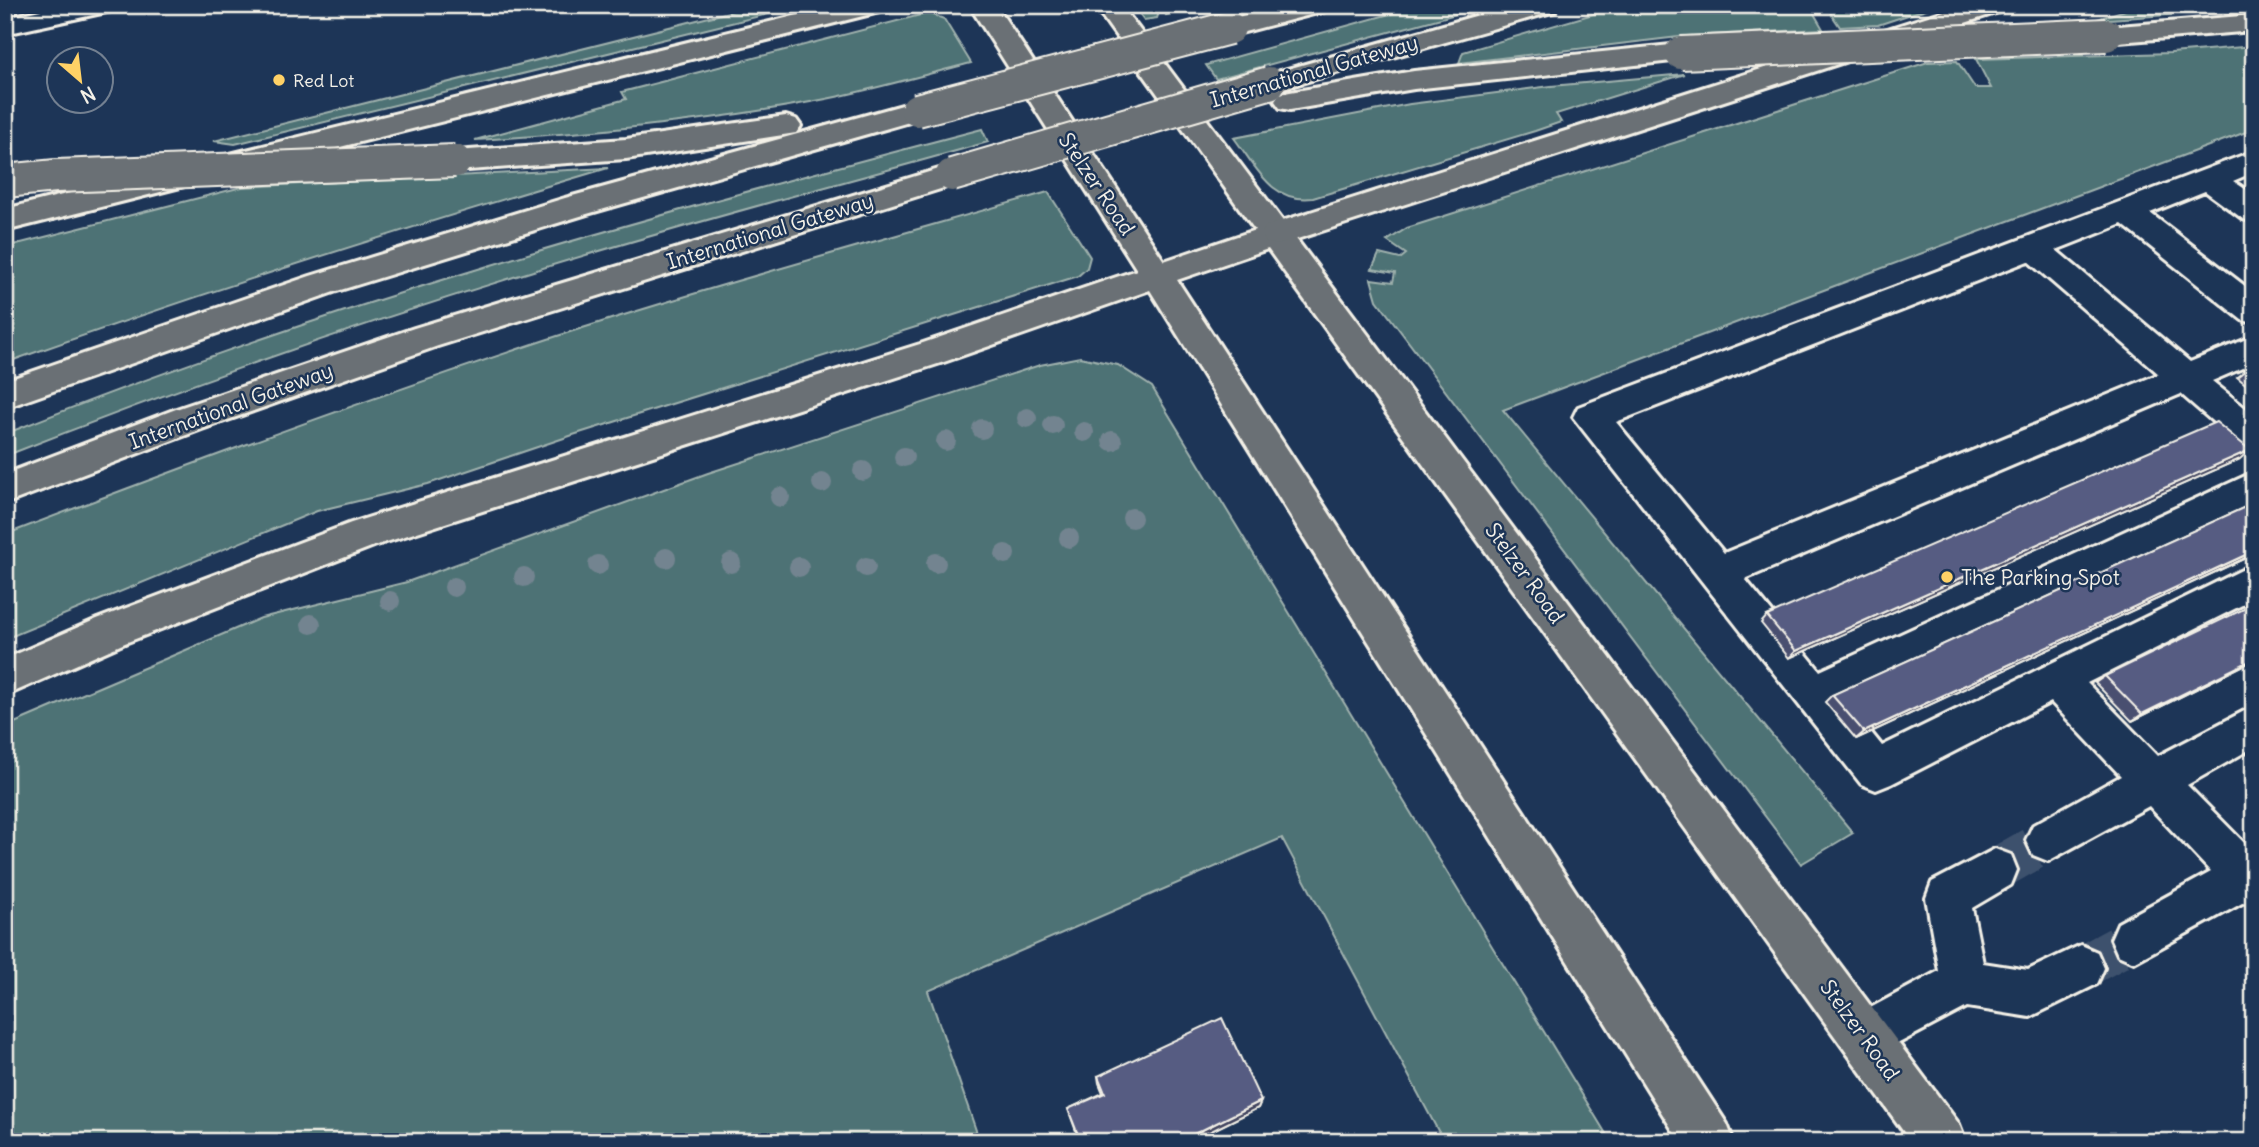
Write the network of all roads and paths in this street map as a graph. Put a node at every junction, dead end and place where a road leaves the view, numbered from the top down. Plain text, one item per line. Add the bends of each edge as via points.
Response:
1 (101, 5) edge
2 (873, 5) edge
3 (982, 5) edge
4 (1107, 5) edge
5 (1315, 5) edge
6 (1545, 5) edge
7 (1992, 5) edge
8 (2254, 23) edge
9 (5, 26) edge
10 (1279, 92) junction
11 (917, 110) junction
12 (2254, 161) edge
13 (2209, 178) junction
14 (5, 181) edge
15 (2126, 211) junction
16 (2254, 211) edge
17 (5, 220) edge
18 (1277, 234) junction
19 (2032, 247) junction
20 (1157, 275) junction
21 (2254, 311) edge
22 (2254, 349) edge
23 (2185, 378) junction
24 (5, 395) edge
25 (2254, 436) edge
26 (2254, 488) edge
27 (5, 489) edge
28 (1717, 573) junction
29 (2254, 580) edge
30 (5, 678) edge
31 (2056, 679) junction
32 (1814, 693) junction
33 (2254, 725) edge
34 (2151, 780) junction
35 (2048, 840) tunnel mouth
36 (1995, 870) tunnel mouth
37 (2250, 881) edge
38 (2134, 939) tunnel mouth
39 (2081, 968) tunnel mouth
40 (1964, 983) junction
41 (1865, 1037) junction
42 (1709, 1142) edge
43 (1941, 1142) edge

1 - 9 lane
2 - 17 main road
3 - 20 main road, Stelzer Road
4 - 18 main road, Stelzer Road
5 - 11 main road, bridge
6 - 10 main road, International Gateway
7 - 18 main road
8 - 10 main road, bridge via 2106,35 1681,53
10 - 27 main road, International Gateway, bridge via 1123,125 426,337
11 - 14 main road, bridge via 626,149
11 - 24 main road via 576,206 322,284
12 - 13 lane
13 - 15 lane
13 - 16 lane
15 - 19 lane
15 - 21 lane
18 - 20 main road
18 - 41 main road, Stelzer Road
19 - 23 lane
19 - 28 lane via 1591,417
20 - 30 main road via 907,362 364,534 111,631
20 - 42 main road, Stelzer Road
22 - 23 lane
23 - 25 lane
23 - 28 lane
26 - 32 lane
28 - 32 lane
29 - 31 lane
31 - 32 lane via 1876,770
31 - 34 lane
33 - 34 lane
34 - 35 lane
34 - 37 lane
36 - 40 lane via 1948,898
37 - 38 lane
39 - 40 lane via 2030,993
40 - 41 lane
41 - 43 main road, Stelzer Road

